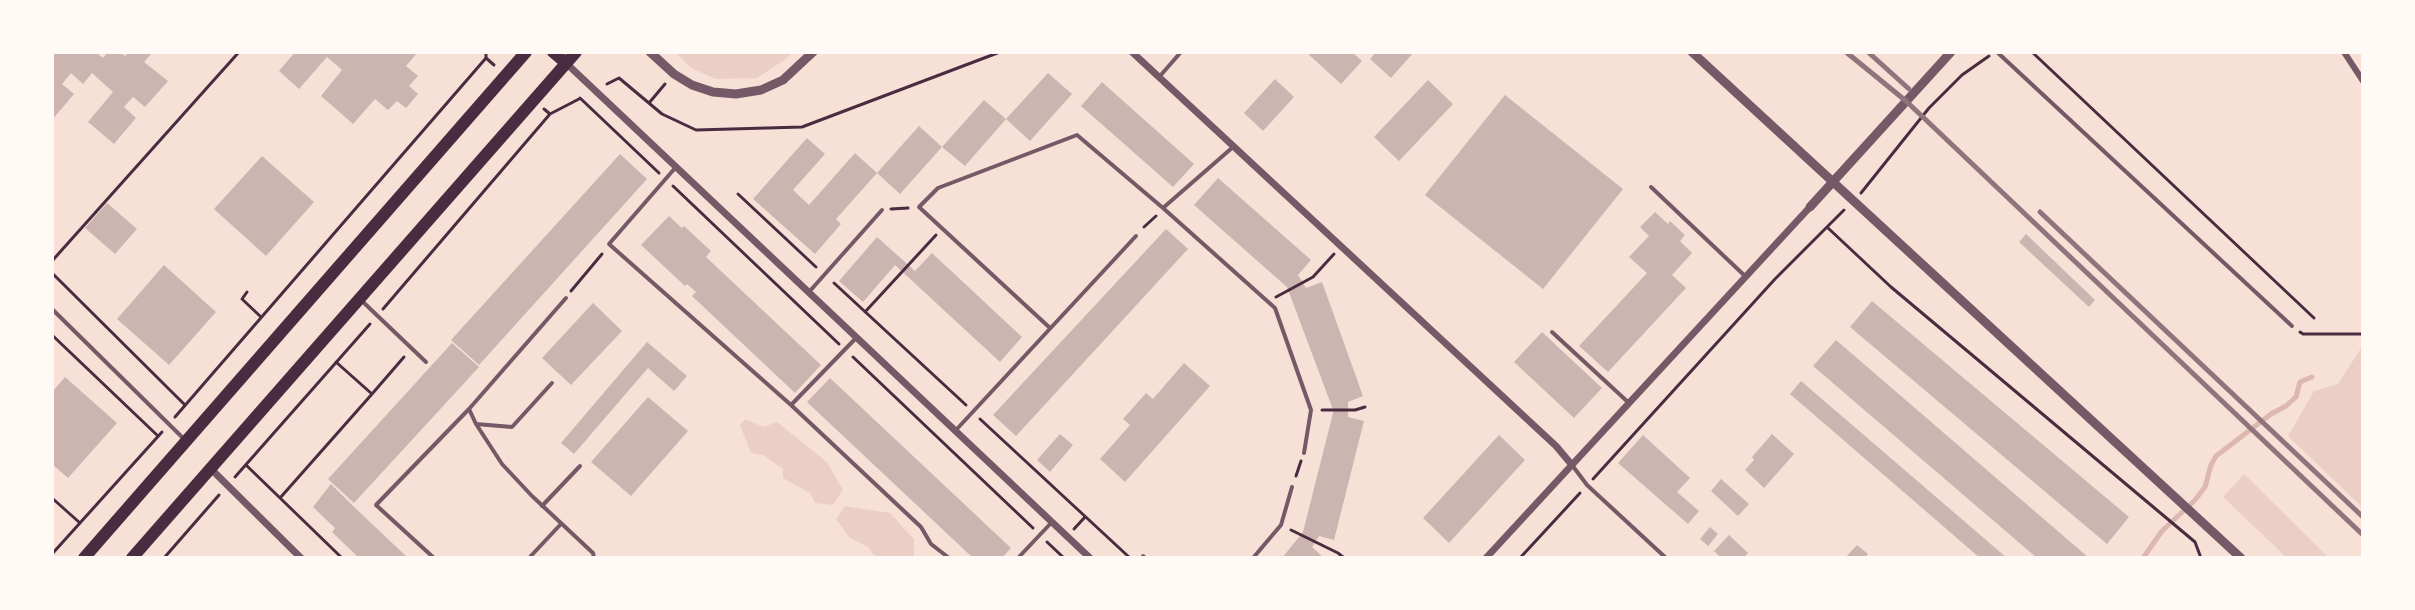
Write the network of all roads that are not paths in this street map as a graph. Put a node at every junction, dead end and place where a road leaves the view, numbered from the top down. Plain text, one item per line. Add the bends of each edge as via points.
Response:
1 (526, 52) edge
2 (553, 52) edge
3 (576, 52) edge
4 (650, 52) edge
5 (813, 52) edge
6 (1132, 52) edge
7 (1181, 52) edge
8 (1692, 52) edge
9 (1951, 52) edge
10 (1995, 52) edge
11 (2344, 52) edge
12 (566, 63) junction
13 (1160, 76) junction
14 (2363, 81) edge
15 (1234, 146) junction
16 (676, 167) junction
17 (1834, 182) junction
18 (1651, 187) dead end
19 (1810, 207) joint
20 (1163, 208) junction
21 (882, 210) road end
22 (1136, 236) road end
23 (1745, 276) junction
24 (809, 292) junction
25 (566, 298) road end
26 (360, 299) junction
27 (52, 309) edge
28 (2292, 326) road end
29 (1050, 328) junction
30 (1552, 332) dead end
31 (857, 337) junction
32 (426, 362) dead end
33 (552, 383) dead end
34 (1629, 403) junction
35 (791, 405) junction
36 (469, 409) junction
37 (476, 424) junction
38 (956, 430) junction
39 (186, 442) junction
40 (1304, 453) road end
41 (1572, 465) junction
42 (580, 466) dead end
43 (211, 469) junction
44 (1292, 487) road end
45 (542, 506) junction
46 (1052, 522) junction
47 (561, 524) junction
48 (2238, 557) edge
49 (84, 558) edge
50 (132, 558) edge
51 (301, 558) edge
52 (434, 558) edge
53 (529, 558) edge
54 (594, 558) edge
55 (949, 558) edge
56 (1018, 558) edge
57 (1090, 558) edge
58 (1253, 558) edge
59 (1486, 558) edge
60 (1666, 558) edge

1 - 39 main road
2 - 12 main road
3 - 12 main road
4 - 5 street via 692,85 736,94 783,80
6 - 13 street
7 - 13 lane
8 - 17 street
9 - 17 street
10 - 28 lane
11 - 14 street
12 - 16 street
12 - 26 main road
13 - 15 street
15 - 20 lane
15 - 41 street
16 - 24 street
16 - 35 lane via 609,244
17 - 19 street
17 - 48 street
18 - 23 lane
19 - 23 street
20 - 29 lane via 1077,135 938,188 919,207
20 - 40 lane via 1275,308 1311,410
21 - 24 lane
22 - 29 lane
23 - 34 street
24 - 31 street
25 - 36 lane
26 - 32 lane
26 - 43 main road
27 - 39 lane
29 - 38 lane
30 - 34 lane
31 - 35 lane
31 - 38 street
33 - 37 lane via 512,427
34 - 41 street
35 - 55 lane
36 - 37 lane
36 - 52 lane via 376,505
37 - 45 lane via 502,464
38 - 46 street
39 - 49 main road
41 - 59 street
41 - 60 lane
42 - 45 lane
43 - 50 main road
43 - 51 street
44 - 58 lane via 1281,525
45 - 47 lane
46 - 56 lane
46 - 57 street
47 - 53 lane
47 - 54 lane

